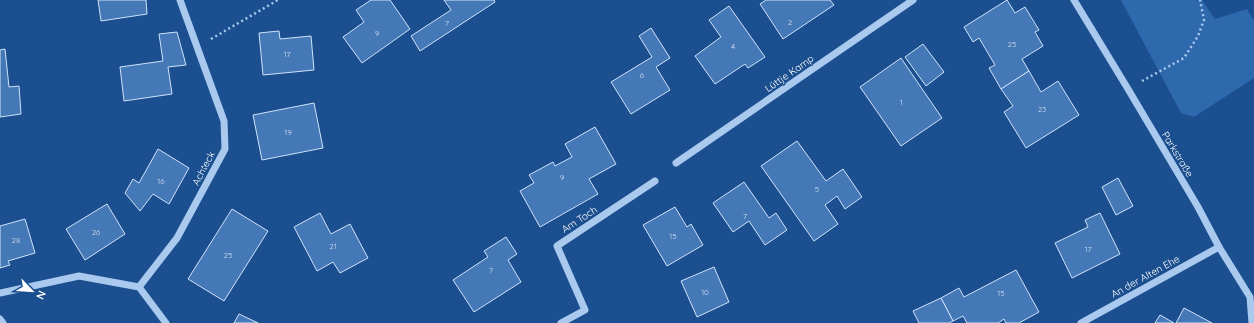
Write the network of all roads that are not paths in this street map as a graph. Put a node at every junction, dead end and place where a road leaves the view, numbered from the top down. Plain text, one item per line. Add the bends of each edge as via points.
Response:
1 (180, 0) edge
2 (913, 0) edge
3 (1074, 0) edge
4 (676, 163) dead end
5 (655, 181) dead end
6 (1219, 247) junction
7 (139, 287) junction
8 (0, 293) edge
9 (0, 319) edge
10 (3, 323) edge
11 (166, 323) edge
12 (561, 323) edge
13 (1081, 323) edge
14 (1252, 323) edge

1 - 7 street, Achteck via 224,121 225,149 177,238
2 - 4 street, Lüttje Kamp
3 - 6 street, Parkstraße via 1198,207
5 - 12 street, Am Toch via 557,246 585,310
6 - 13 street, An der Alten Ehe
6 - 14 street, Parkstraße via 1250,296
7 - 8 street via 79,276
7 - 11 street
9 - 10 street

